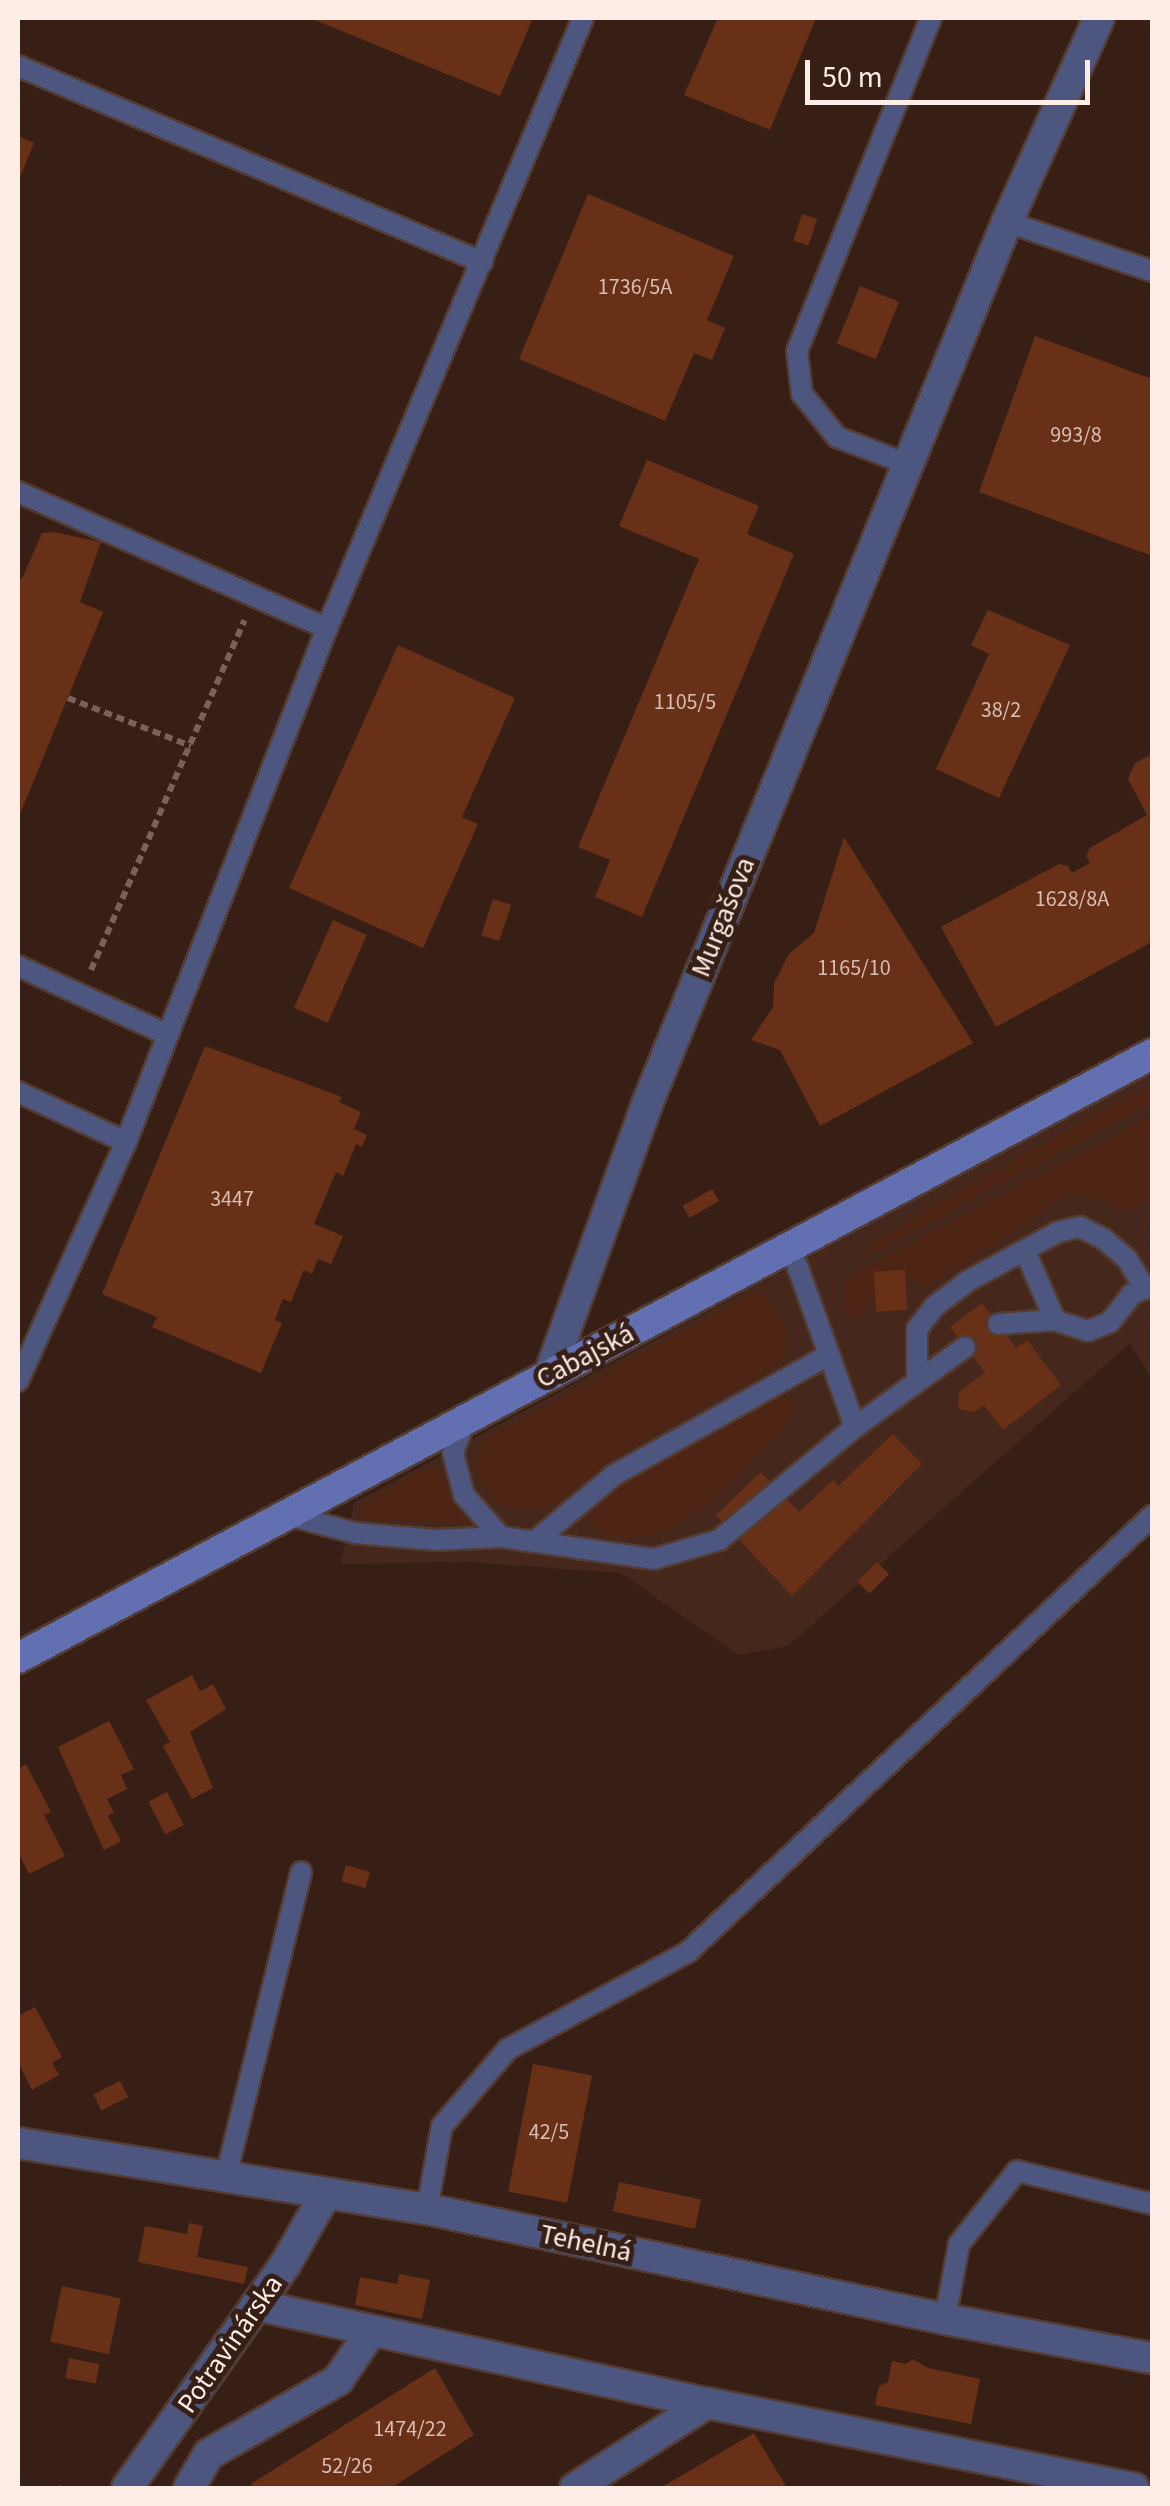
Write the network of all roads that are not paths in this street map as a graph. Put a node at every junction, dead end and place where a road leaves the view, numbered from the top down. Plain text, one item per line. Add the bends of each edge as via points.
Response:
1 (584, 18) edge
2 (931, 18) edge
3 (1099, 18) edge
4 (18, 66) edge
5 (1007, 222) junction
6 (482, 262) junction
7 (1152, 271) edge
8 (907, 464) junction
9 (18, 492) edge
10 (327, 628) junction
11 (18, 966) edge
12 (168, 1036) junction
13 (1152, 1054) edge
14 (18, 1092) edge
15 (126, 1142) junction
16 (790, 1245) junction
17 (1025, 1251) junction
18 (1055, 1320) junction
19 (998, 1324) dead end
20 (965, 1347) dead end
21 (830, 1354) junction
22 (550, 1375) junction
23 (917, 1379) junction
24 (18, 1380) edge
25 (464, 1420) junction
26 (855, 1427) junction
27 (288, 1514) junction
28 (1152, 1516) edge
29 (501, 1537) junction
30 (534, 1542) junction
31 (18, 1658) edge
32 (301, 1872) dead end
33 (18, 2142) edge
34 (226, 2176) junction
35 (325, 2194) junction
36 (1152, 2204) edge
37 (427, 2209) junction
38 (256, 2305) junction
39 (946, 2319) junction
40 (372, 2330) junction
41 (1152, 2358) edge
42 (706, 2403) junction
43 (1071, 2483) edge
44 (141, 2484) edge
45 (189, 2488) edge
46 (575, 2488) edge
47 (1134, 2488) edge

1 - 6 lane
2 - 8 lane via 797,351 802,394 837,437
3 - 5 street, Murgašova
4 - 6 lane
5 - 7 lane
5 - 8 street, Murgašova
6 - 10 lane
8 - 22 street, Murgašova via 647,1104
9 - 10 lane
10 - 12 lane
11 - 12 lane
12 - 15 lane
13 - 16 main road, Cabajská
14 - 15 lane
15 - 24 lane
16 - 21 lane
16 - 22 main road, Cabajská
17 - 18 lane
17 - 18 lane via 1080,1227 1127,1259 1145,1289 1132,1294 1110,1322 1088,1331
17 - 23 lane via 935,1306 917,1329
18 - 19 lane
20 - 23 lane
21 - 26 lane
21 - 30 lane via 614,1476
22 - 25 main road, Cabajská
23 - 26 lane
25 - 27 main road, Cabajská
25 - 29 lane via 453,1454 464,1496
26 - 30 lane via 719,1540 654,1559
27 - 29 lane via 355,1533
27 - 31 main road, Cabajská
28 - 37 lane via 688,1952 508,2049 442,2126
29 - 30 lane
32 - 34 lane
33 - 34 street, Tehelná
34 - 35 street, Tehelná
35 - 37 street, Tehelná
35 - 38 street, Potravinárska
36 - 39 lane via 1017,2172 959,2244
37 - 39 street, Tehelná
38 - 40 street
38 - 44 street, Potravinárska
39 - 41 street, Tehelná
40 - 42 street
40 - 45 street via 338,2380 210,2454
42 - 43 street
42 - 46 street
43 - 47 street

